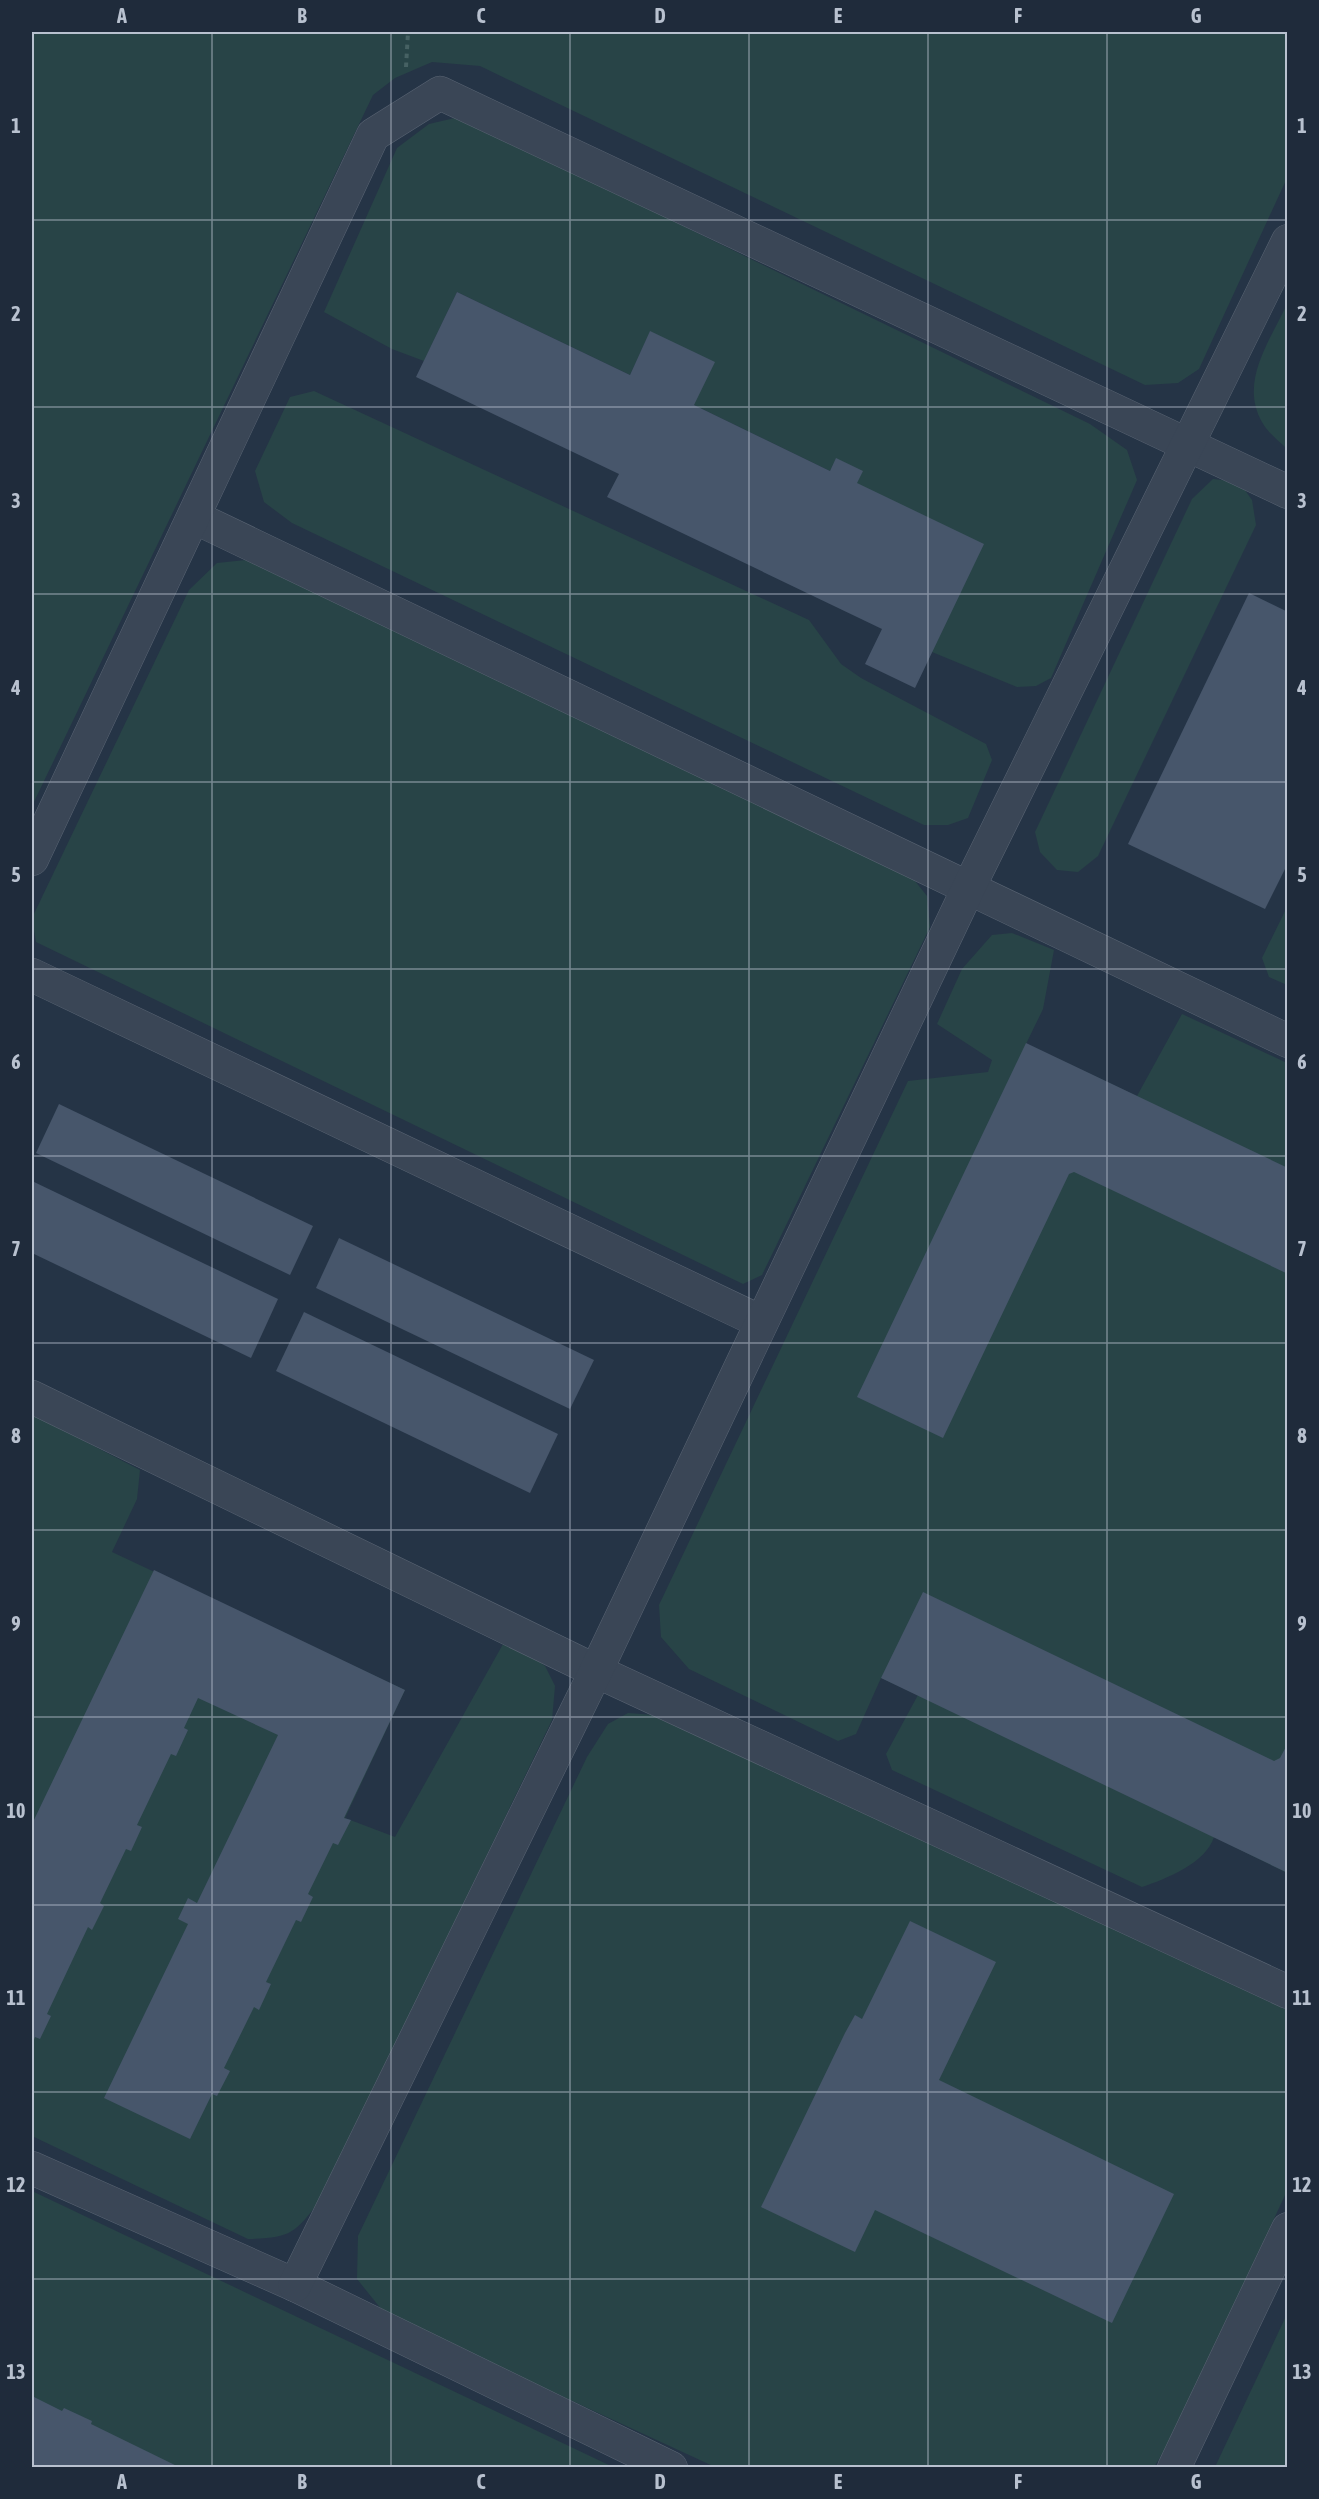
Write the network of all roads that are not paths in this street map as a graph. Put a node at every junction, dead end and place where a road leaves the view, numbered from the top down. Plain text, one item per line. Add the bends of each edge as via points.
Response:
1 (1287, 241) edge
2 (1187, 444) junction
3 (1287, 492) edge
4 (194, 517) junction
5 (32, 859) edge
6 (968, 889) junction
7 (32, 975) edge
8 (1287, 1041) edge
9 (761, 1322) junction
10 (32, 1397) edge
11 (596, 1671) junction
12 (1287, 1992) edge
13 (32, 2168) edge
14 (1287, 2229) edge
15 (295, 2285) junction
16 (671, 2468) edge
17 (1174, 2468) edge

1 - 2 lane
2 - 3 lane
2 - 4 lane via 440,93 373,135
2 - 6 lane
4 - 5 lane
4 - 6 lane
6 - 8 lane
6 - 9 lane
7 - 9 lane
9 - 11 lane
10 - 11 lane
11 - 12 lane
11 - 15 lane
13 - 15 lane
14 - 17 lane
15 - 16 lane

